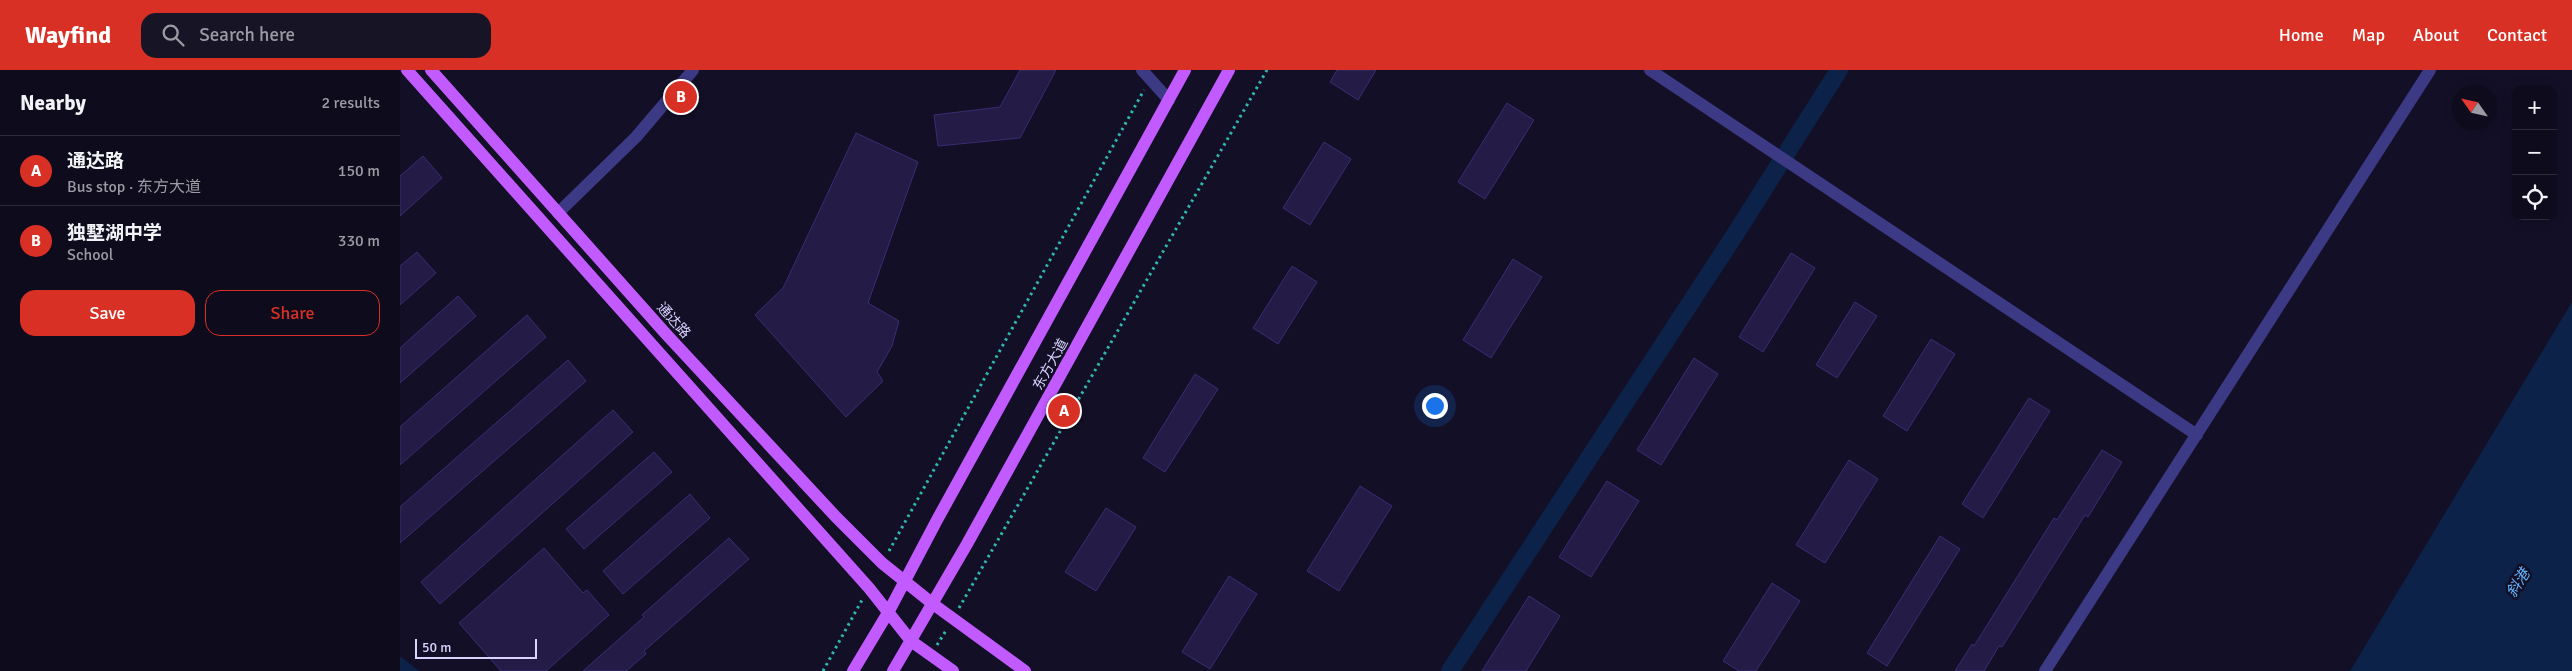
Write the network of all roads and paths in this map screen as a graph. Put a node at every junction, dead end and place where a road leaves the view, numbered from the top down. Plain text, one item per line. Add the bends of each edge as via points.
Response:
1 (408, 70) edge
2 (431, 70) edge
3 (693, 70) edge
4 (1185, 70) edge
5 (1230, 70) edge
6 (1267, 70) edge
7 (1650, 70) edge
8 (2430, 70) edge
9 (1146, 74) edge
10 (1169, 100) junction
11 (558, 213) junction
12 (2196, 435) junction
13 (882, 563) junction
14 (905, 580) junction
15 (869, 588) junction
16 (933, 604) junction
17 (889, 612) junction
18 (955, 616) dead end
19 (950, 623) dead end
20 (911, 641) junction
21 (936, 646) dead end
22 (823, 671) edge
23 (854, 671) edge
24 (893, 671) edge
25 (953, 671) edge
26 (1025, 671) edge
27 (2045, 671) edge

1 - 15 main road
2 - 11 main road, 通达路
3 - 11 street via 636,137
4 - 10 main road, 东方大道
5 - 16 main road, 东方大道
6 - 18 path
7 - 12 street
8 - 12 street
9 - 10 street
9 - 13 path
10 - 14 main road, 东方大道
11 - 13 main road, 通达路 via 673,341
12 - 27 street
13 - 14 main road, 通达路
14 - 16 main road, 通达路
14 - 17 main road, 东方大道
15 - 17 main road
15 - 22 path
16 - 20 main road, 东方大道
16 - 26 main road, 通达路
17 - 20 main road
17 - 23 main road, 东方大道
19 - 21 path
20 - 24 main road, 东方大道
20 - 25 main road

